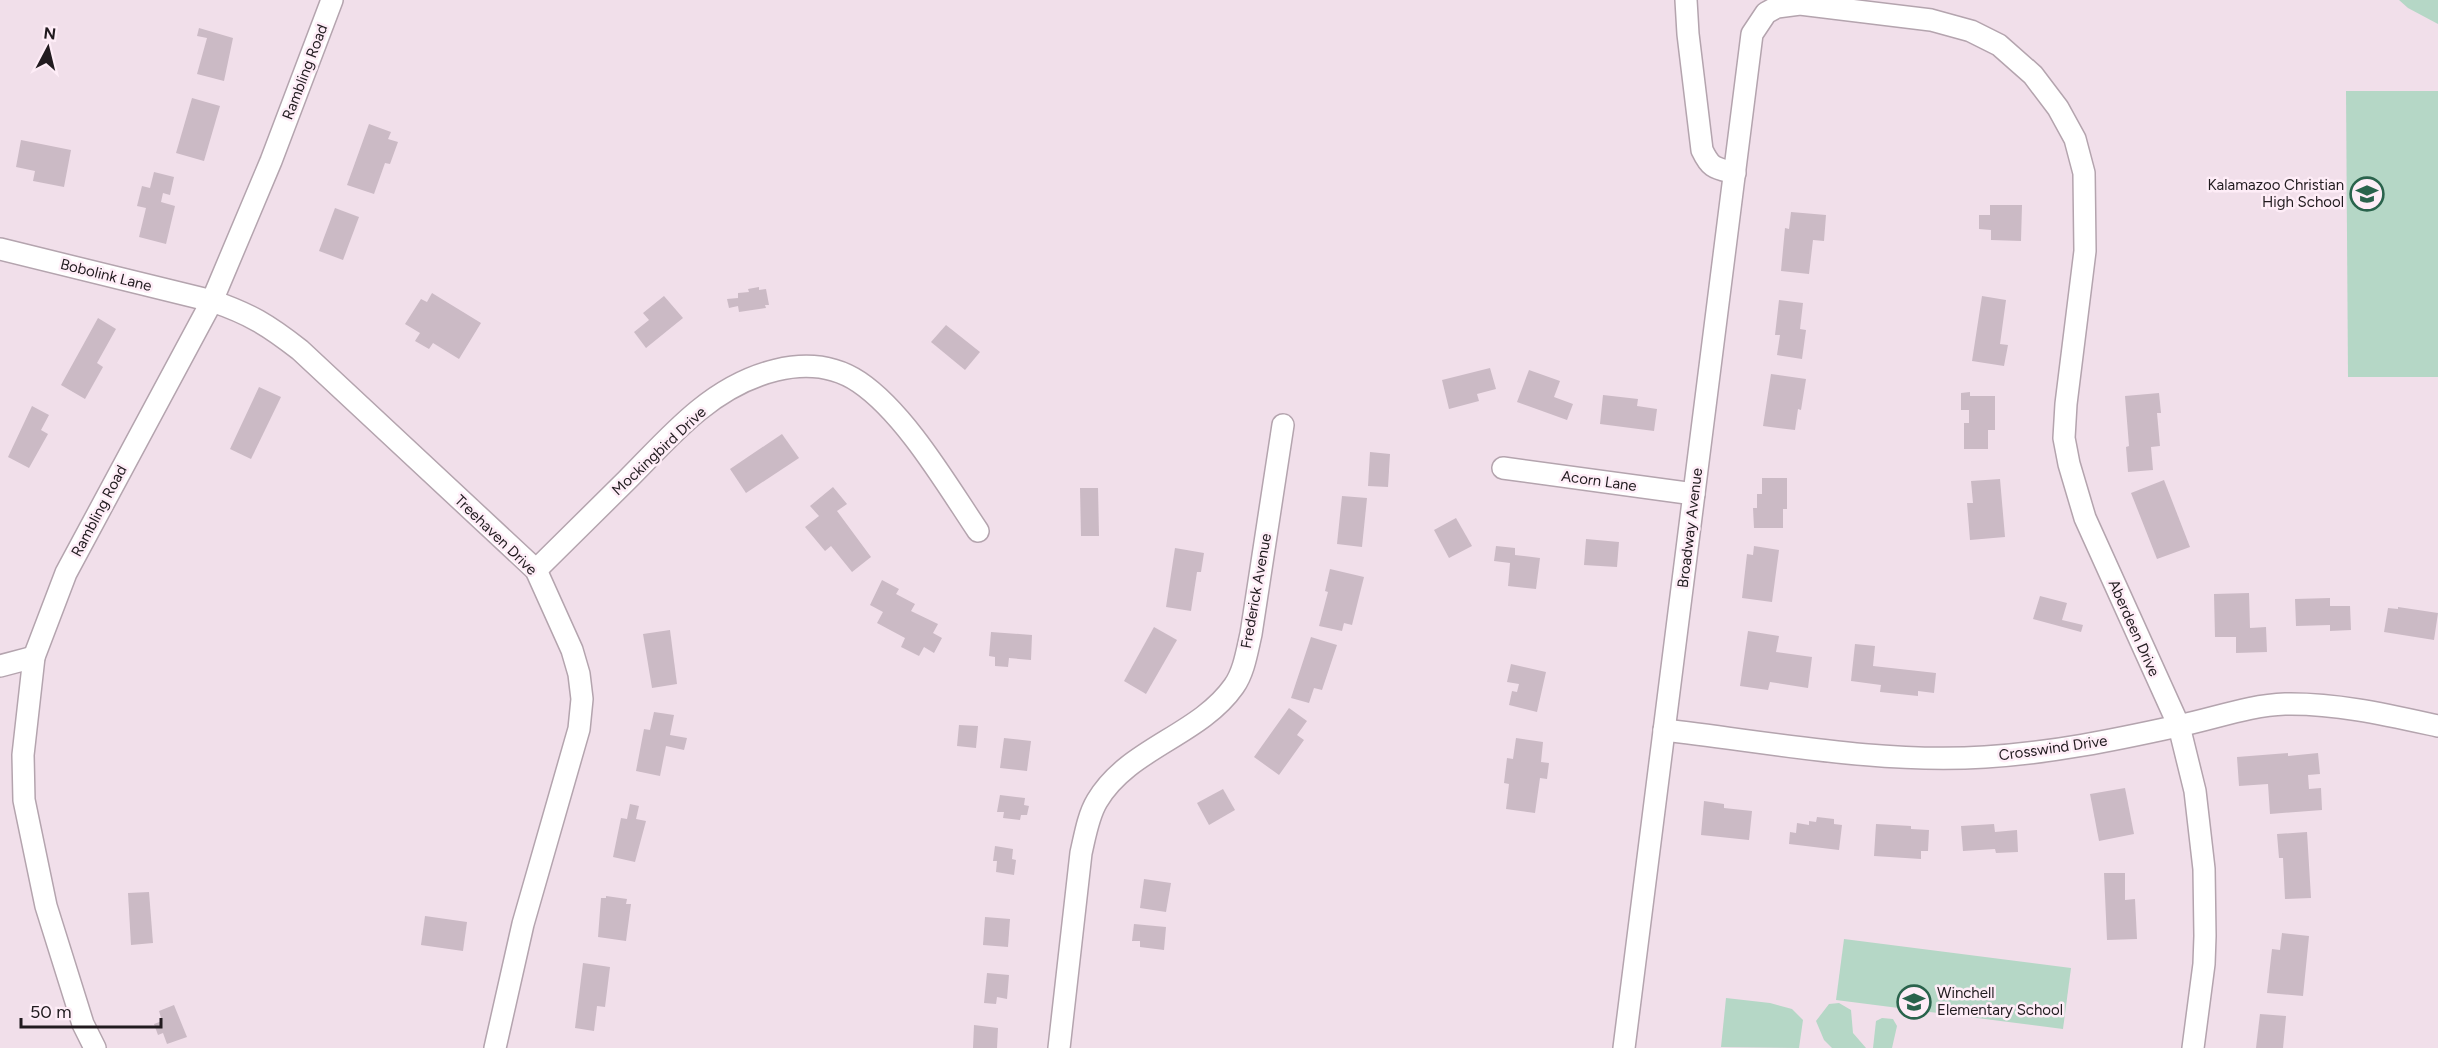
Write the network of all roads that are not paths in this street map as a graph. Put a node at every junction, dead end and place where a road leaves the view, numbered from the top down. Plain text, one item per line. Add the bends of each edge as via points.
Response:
1 (332, 0) edge
2 (1686, 0) edge
3 (1766, 13) joint
4 (1735, 173) junction
5 (0, 249) edge
6 (212, 301) junction
7 (1283, 425) dead end
8 (1503, 468) dead end
9 (1694, 494) junction
10 (978, 531) dead end
11 (536, 570) junction
12 (34, 657) junction
13 (0, 666) edge
14 (2179, 726) junction
15 (2438, 726) edge
16 (1664, 730) junction
17 (95, 1048) edge
18 (495, 1048) edge
19 (1059, 1048) edge
20 (1624, 1048) edge
21 (2193, 1048) edge

1 - 6 street, Rambling Road
2 - 4 street via 1702,150 1708,164
3 - 4 street, Broadway Avenue via 1752,34
3 - 14 street, Aberdeen Drive via 1800,4 1931,20 1971,31 1999,45 2033,75 2058,108 2075,139 2084,173 2086,209 2084,262 2066,404 2064,438 2069,464 2085,518
4 - 9 street, Broadway Avenue
5 - 6 street, Bobolink Lane
6 - 11 street, Treehaven Drive via 268,325 300,350
6 - 12 street, Rambling Road via 66,573
7 - 19 street, Frederick Avenue via 1251,634 1234,686 1205,716 1134,762 1110,784 1097,801 1087,826
8 - 9 street, Acorn Lane
9 - 16 street, Broadway Avenue
10 - 11 street, Mockingbird Drive via 912,435 875,395 848,375 801,365 749,381 700,409
11 - 18 street, Treehaven Drive via 572,650 582,699 579,729 523,924
12 - 13 street
12 - 17 street, Rambling Road via 22,755 24,800 46,906 83,1024
14 - 15 street, Crosswind Drive via 2283,704 2378,712
14 - 16 street, Crosswind Drive via 2074,748 1983,758 1851,753
14 - 21 street, Aberdeen Drive via 2195,791 2204,869 2204,964
16 - 20 street, Broadway Avenue

